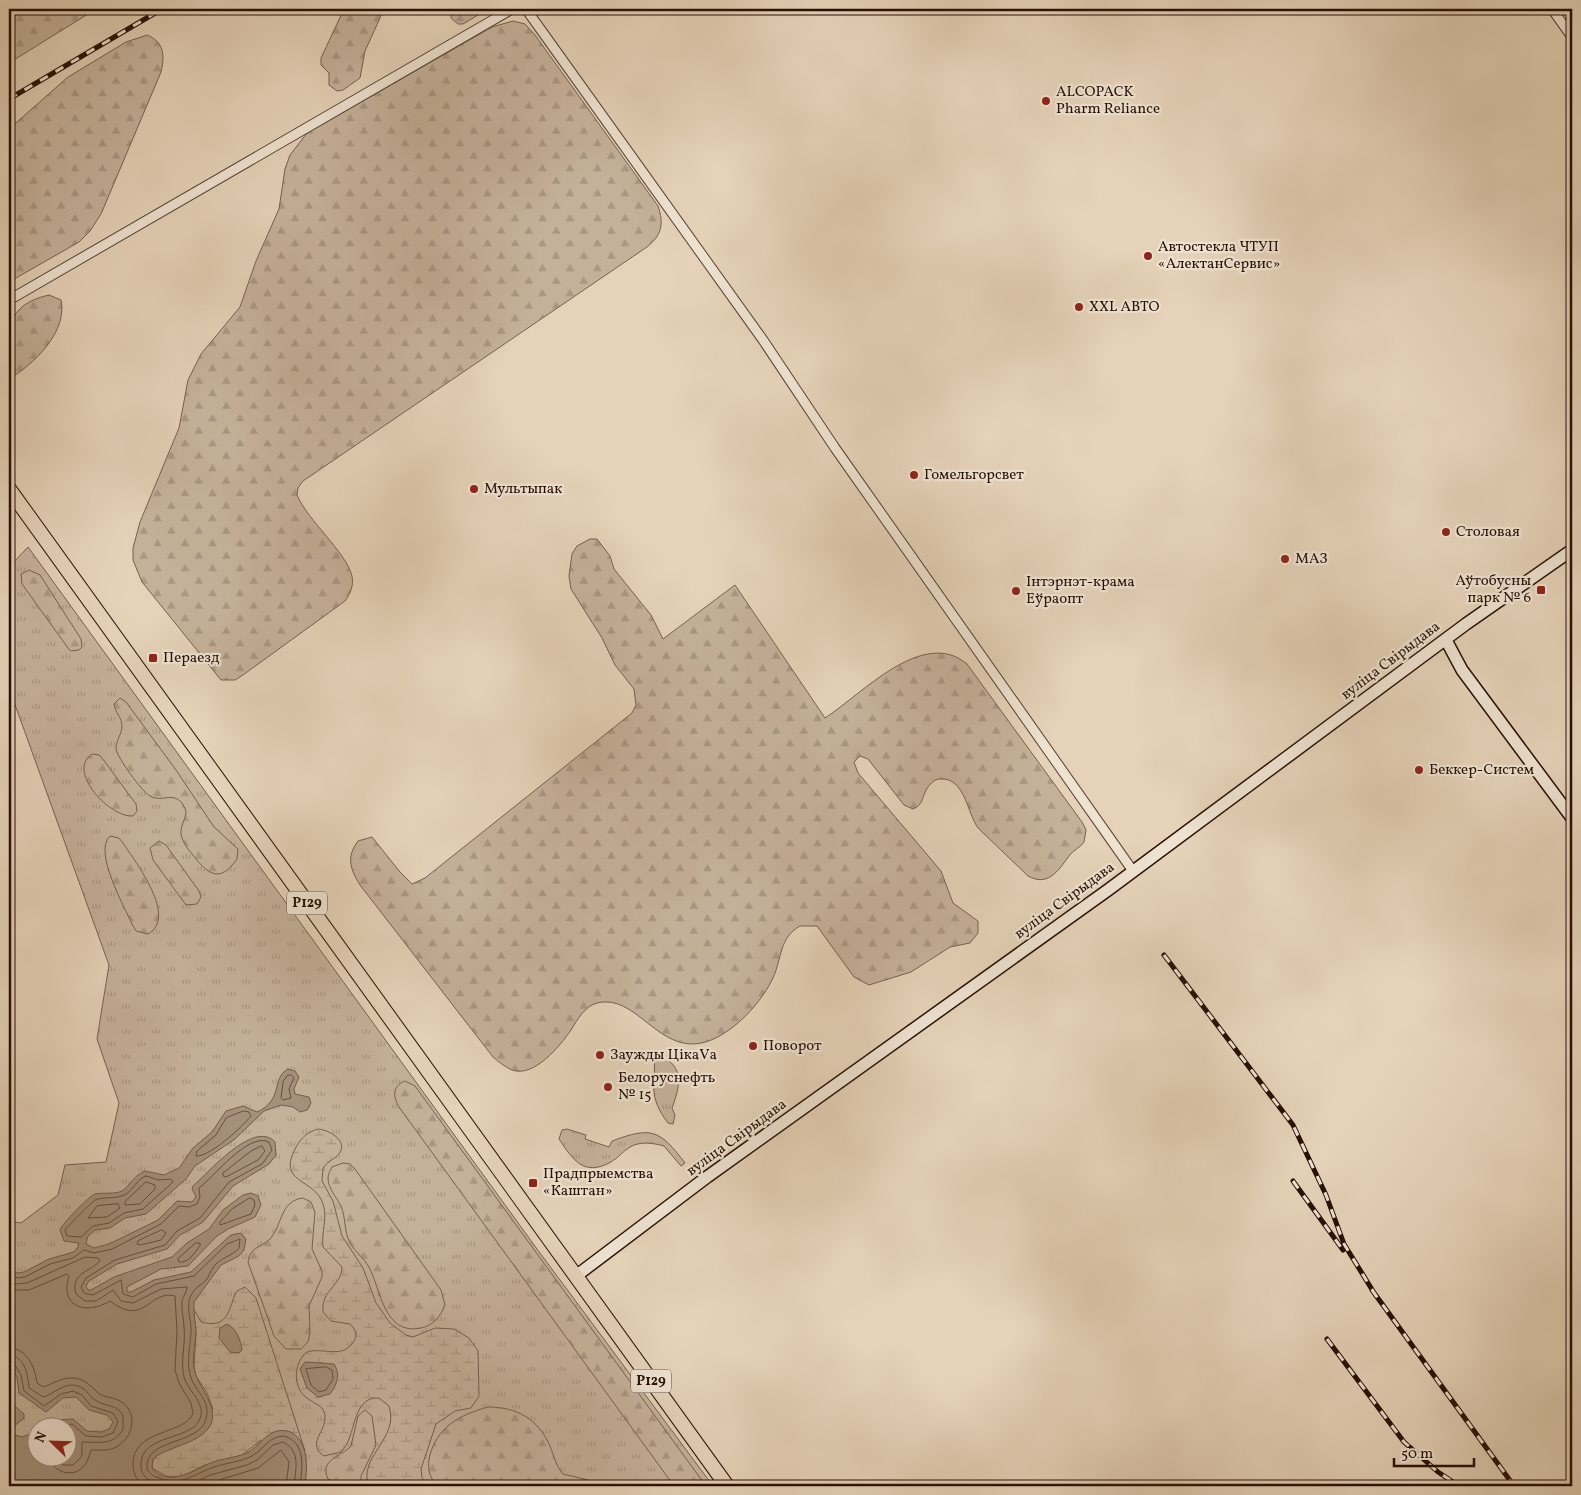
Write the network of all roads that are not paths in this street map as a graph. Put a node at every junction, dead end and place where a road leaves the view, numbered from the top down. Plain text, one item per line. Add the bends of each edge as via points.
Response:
1 (512, 9) edge
2 (526, 9) edge
3 (1552, 9) edge
4 (1572, 37) edge
5 (9, 300) edge
6 (9, 489) edge
7 (1572, 550) edge
8 (1446, 640) junction
9 (1572, 818) edge
10 (1133, 871) junction
11 (576, 1276) junction
12 (727, 1486) edge

1 - 5 street
2 - 10 street via 763,340 835,448
3 - 4 street
6 - 11 main road, Р129
7 - 8 main road, вуліца Свірыдава
8 - 9 main road via 1462,670
8 - 10 main road, вуліца Свірыдава
10 - 11 main road, вуліца Свірыдава via 707,1177
11 - 12 main road, Р129

